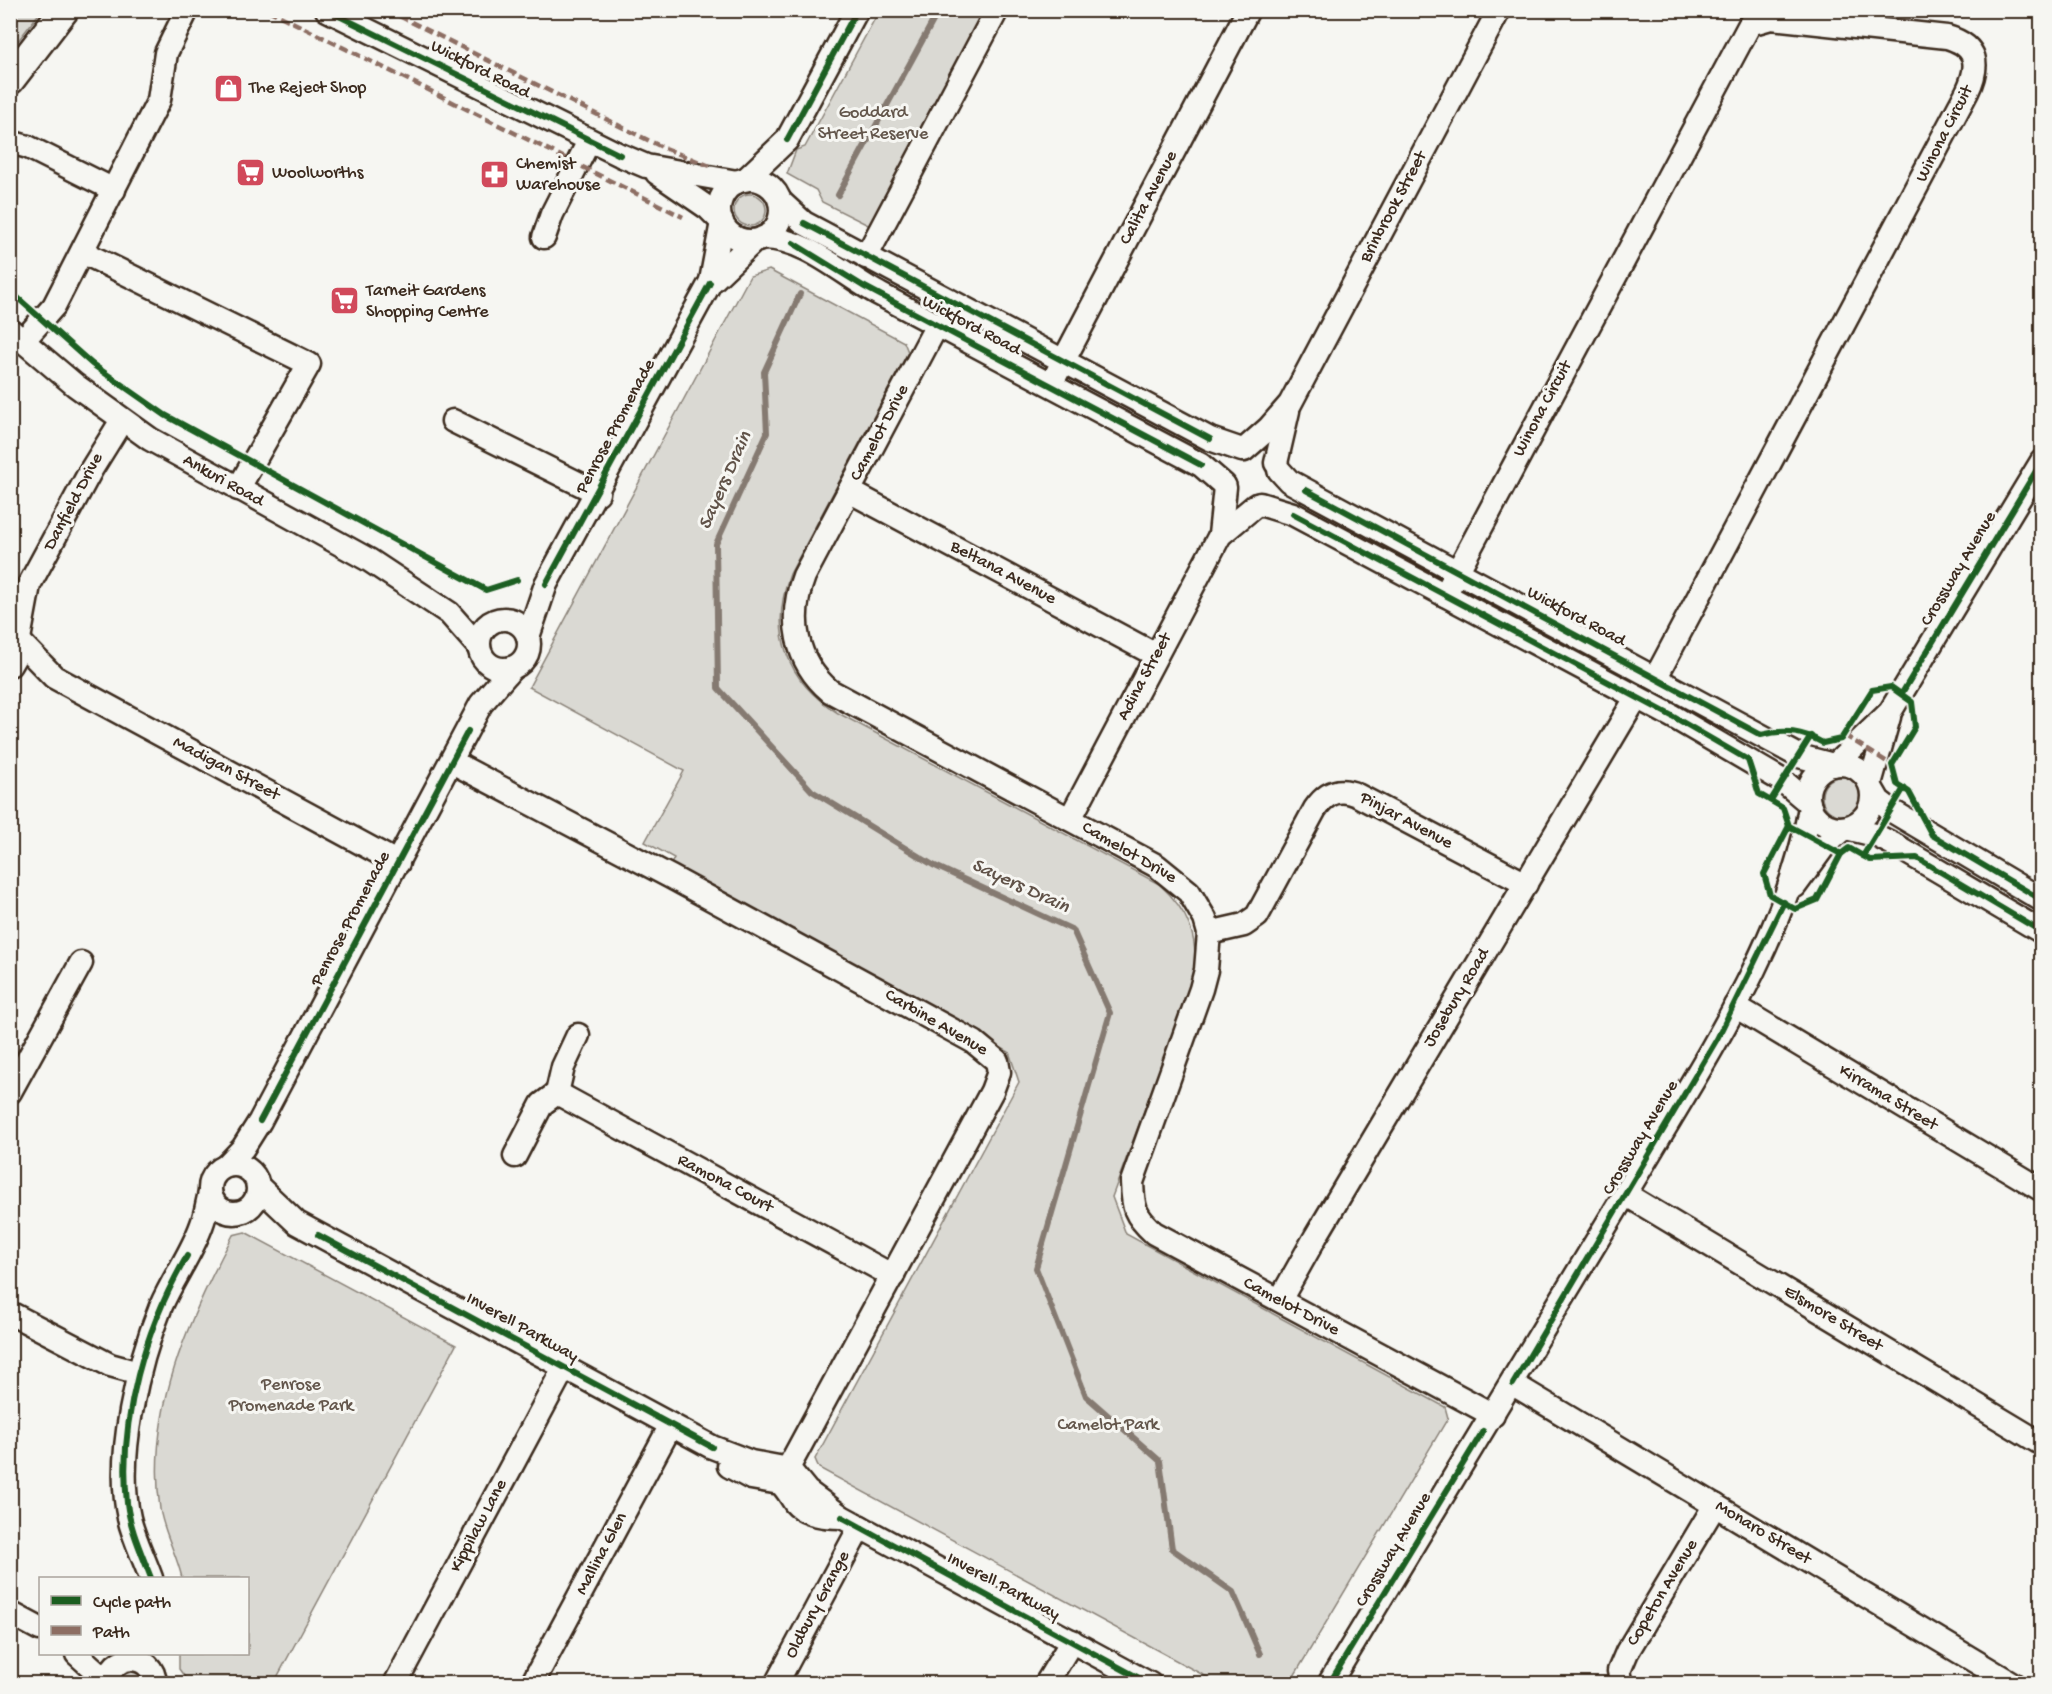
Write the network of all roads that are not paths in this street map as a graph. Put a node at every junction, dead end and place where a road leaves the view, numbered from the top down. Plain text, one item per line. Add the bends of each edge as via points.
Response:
1 (64, 10) edge
2 (187, 10) edge
3 (327, 10) edge
4 (857, 10) edge
5 (997, 10) edge
6 (1248, 10) edge
7 (1499, 10) edge
8 (10, 80) edge
9 (10, 125) edge
10 (787, 140) junction
11 (589, 141) junction
12 (19, 145) edge
13 (646, 166) junction
14 (741, 181) junction
15 (114, 190) junction
16 (779, 200) junction
17 (721, 222) junction
18 (544, 237) dead end
19 (759, 239) junction
20 (82, 252) junction
21 (866, 257) junction
22 (710, 283) junction
23 (937, 326) junction
24 (17, 336) edge
25 (1063, 362) junction
26 (1051, 386) junction
27 (1290, 404) junction
28 (122, 420) junction
29 (453, 421) dead end
30 (1243, 450) junction
31 (2042, 460) edge
32 (1277, 467) junction
33 (1224, 486) junction
34 (238, 489) junction
35 (849, 491) junction
36 (598, 493) junction
37 (1258, 505) junction
38 (1220, 535) junction
39 (1457, 571) junction
40 (546, 584) junction
41 (29, 585) junction
42 (1445, 595) junction
43 (10, 604) edge
44 (449, 613) junction
45 (497, 620) junction
46 (17, 636) edge
47 (528, 637) junction
48 (480, 651) junction
49 (1156, 655) junction
50 (10, 666) edge
51 (512, 668) junction
52 (54, 677) junction
53 (1656, 678) junction
54 (1636, 698) junction
55 (481, 704) junction
56 (1890, 712) junction
57 (452, 762) junction
58 (1835, 765) junction
59 (1871, 787) junction
60 (1809, 805) junction
61 (1070, 819) junction
62 (1845, 828) junction
63 (398, 863) junction
64 (1526, 884) junction
65 (2037, 892) edge
66 (1784, 902) junction
67 (1209, 933) junction
68 (2042, 933) edge
69 (81, 963) dead end
70 (1735, 1006) junction
71 (578, 1035) dead end
72 (10, 1092) edge
73 (556, 1094) junction
74 (260, 1121) junction
75 (515, 1156) dead end
76 (225, 1166) junction
77 (256, 1182) junction
78 (2042, 1190) edge
79 (210, 1193) junction
80 (1625, 1194) junction
81 (240, 1212) junction
82 (297, 1223) junction
83 (191, 1249) junction
84 (893, 1275) junction
85 (1280, 1300) junction
86 (10, 1313) edge
87 (564, 1368) junction
88 (139, 1374) junction
89 (1513, 1384) junction
90 (1493, 1416) junction
91 (671, 1425) junction
92 (2042, 1444) edge
93 (784, 1476) junction
94 (1715, 1505) junction
95 (851, 1522) junction
96 (151, 1577) edge
97 (10, 1613) edge
98 (39, 1628) edge
99 (1072, 1641) junction
100 (79, 1655) edge
101 (108, 1655) edge
102 (125, 1658) edge
103 (156, 1674) edge
104 (108, 1683) edge
105 (394, 1683) edge
106 (532, 1683) edge
107 (776, 1683) edge
108 (1046, 1683) edge
109 (1150, 1683) edge
110 (1329, 1683) edge
111 (1622, 1683) edge
112 (2013, 1683) edge

1 - 8 main road
2 - 15 street via 166,53 159,100
3 - 11 street, Wickford Road
4 - 10 street
5 - 21 street
6 - 25 street, Calita Avenue
7 - 27 street, Brinbrook Street
9 - 12 street
10 - 14 street
10 - 16 street
11 - 13 street, Wickford Road
11 - 18 street
12 - 15 street
13 - 14 street, Wickford Road
13 - 17 street, Wickford Road
14 - 16 street via 764,183
14 - 17 street via 728,189 722,199
15 - 20 street
16 - 19 street via 779,221 773,231
16 - 21 street, Wickford Road via 804,223
17 - 19 street via 732,235
17 - 22 street, Penrose Promenade
19 - 22 street, Penrose Promenade
19 - 23 street, Wickford Road via 793,243 806,249
20 - 24 street via 54,306
20 - 34 street via 309,364
21 - 25 street, Wickford Road
22 - 36 street, Penrose Promenade
23 - 26 street, Wickford Road
23 - 35 street, Camelot Drive
24 - 28 street, Ankuri Road
25 - 26 street, Calita Avenue
25 - 30 street, Wickford Road via 1210,439
26 - 33 street, Wickford Road via 1201,465
27 - 30 street, Brinbrook Street
27 - 32 street, Brinbrook Street
28 - 34 street, Ankuri Road
28 - 41 street, Danfield Drive
29 - 36 street
30 - 32 street via 1262,451
30 - 33 street via 1234,454 1224,468
31 - 56 street, Crossway Avenue
32 - 37 street via 1278,487 1267,501
32 - 39 street, Wickford Road via 1289,482
33 - 37 street via 1237,502
33 - 38 street, Adina Street
34 - 44 street, Ankuri Road via 351,549
35 - 49 street, Beltana Avenue
35 - 61 street, Camelot Drive via 797,597 796,635 812,672 846,701
36 - 40 street, Penrose Promenade
37 - 38 street, Adina Street
37 - 42 street via 1293,514
38 - 49 street, Adina Street
39 - 42 street
39 - 53 street, Wickford Road
39 - 53 street, Winona Circuit via 1750,24 1762,18 1795,20 1962,42 1972,52 1976,66 1967,92
40 - 45 street, Penrose Promenade via 523,605
40 - 47 street, Penrose Promenade
41 - 43 street, Danfield Drive
41 - 46 street, Danfield Drive
42 - 54 street
44 - 45 street, Ankuri Road
44 - 48 street, Ankuri Road
45 - 47 street via 516,622
45 - 48 street via 481,633
46 - 50 street, Danfield Drive via 18,655
46 - 52 street, Madigan Street
47 - 51 street via 525,659
48 - 51 street via 493,666
48 - 55 street, Penrose Promenade
49 - 61 street, Adina Street
50 - 52 street, Madigan Street
51 - 55 street, Penrose Promenade
52 - 63 street, Madigan Street
53 - 58 street, Wickford Road via 1799,756
54 - 60 street via 1783,781
54 - 64 street, Josebury Road
55 - 57 street, Penrose Promenade
56 - 58 street, Crossway Avenue
56 - 59 street, Crossway Avenue
57 - 63 street, Penrose Promenade
57 - 84 street, Carbine Avenue via 681,882 992,1055 999,1067 992,1091
58 - 59 street via 1859,770
58 - 60 street via 1823,769 1812,780
59 - 62 street via 1872,802 1867,814
59 - 65 street via 1879,801 1892,811
60 - 62 street via 1824,824
60 - 66 street, Crossway Avenue via 1805,833
61 - 67 street, Camelot Drive via 1176,879 1198,905
62 - 66 street, Crossway Avenue via 1825,845
62 - 68 street via 1893,844
63 - 74 street, Penrose Promenade
64 - 67 street, Pinjar Avenue via 1357,795 1339,791 1325,796 1315,809 1257,916 1244,926
64 - 85 street, Josebury Road
66 - 70 street, Crossway Avenue
67 - 85 street, Camelot Drive via 1201,988 1132,1182 1133,1207 1139,1220 1154,1233
69 - 72 street
70 - 78 street, Kirrama Street
70 - 80 street, Crossway Avenue
71 - 73 street
73 - 75 street via 542,1104
73 - 84 street, Ramona Court
74 - 76 street, Penrose Promenade via 243,1148
74 - 77 street, Penrose Promenade
76 - 77 street via 245,1168
76 - 79 street via 211,1179
77 - 81 street via 253,1204
77 - 82 street, Inverell Parkway
79 - 81 street via 217,1206 231,1213
79 - 83 street
80 - 89 street, Crossway Avenue
80 - 92 street, Elsmore Street
81 - 82 street, Inverell Parkway
81 - 83 street
82 - 87 street, Inverell Parkway
83 - 88 street via 162,1306
84 - 93 street, Carbine Avenue
85 - 90 street, Camelot Drive
86 - 88 street via 110,1365
87 - 91 street, Inverell Parkway
87 - 105 street, Kippilaw Lane
88 - 96 street via 129,1438 127,1504
89 - 90 street, Crossway Avenue
89 - 94 street, Monaro Street
90 - 110 street, Crossway Avenue
91 - 93 street, Inverell Parkway via 712,1447
91 - 106 street, Mallina Glen
93 - 95 street, Inverell Parkway
94 - 111 street, Copeton Avenue via 1628,1652 1619,1671
94 - 112 street, Monaro Street
95 - 99 street, Inverell Parkway
95 - 107 street, Oldbury Grange
97 - 98 street
99 - 108 street
99 - 109 street, Inverell Parkway
100 - 104 street
101 - 102 street
102 - 103 street via 145,1662
102 - 104 street via 111,1670

